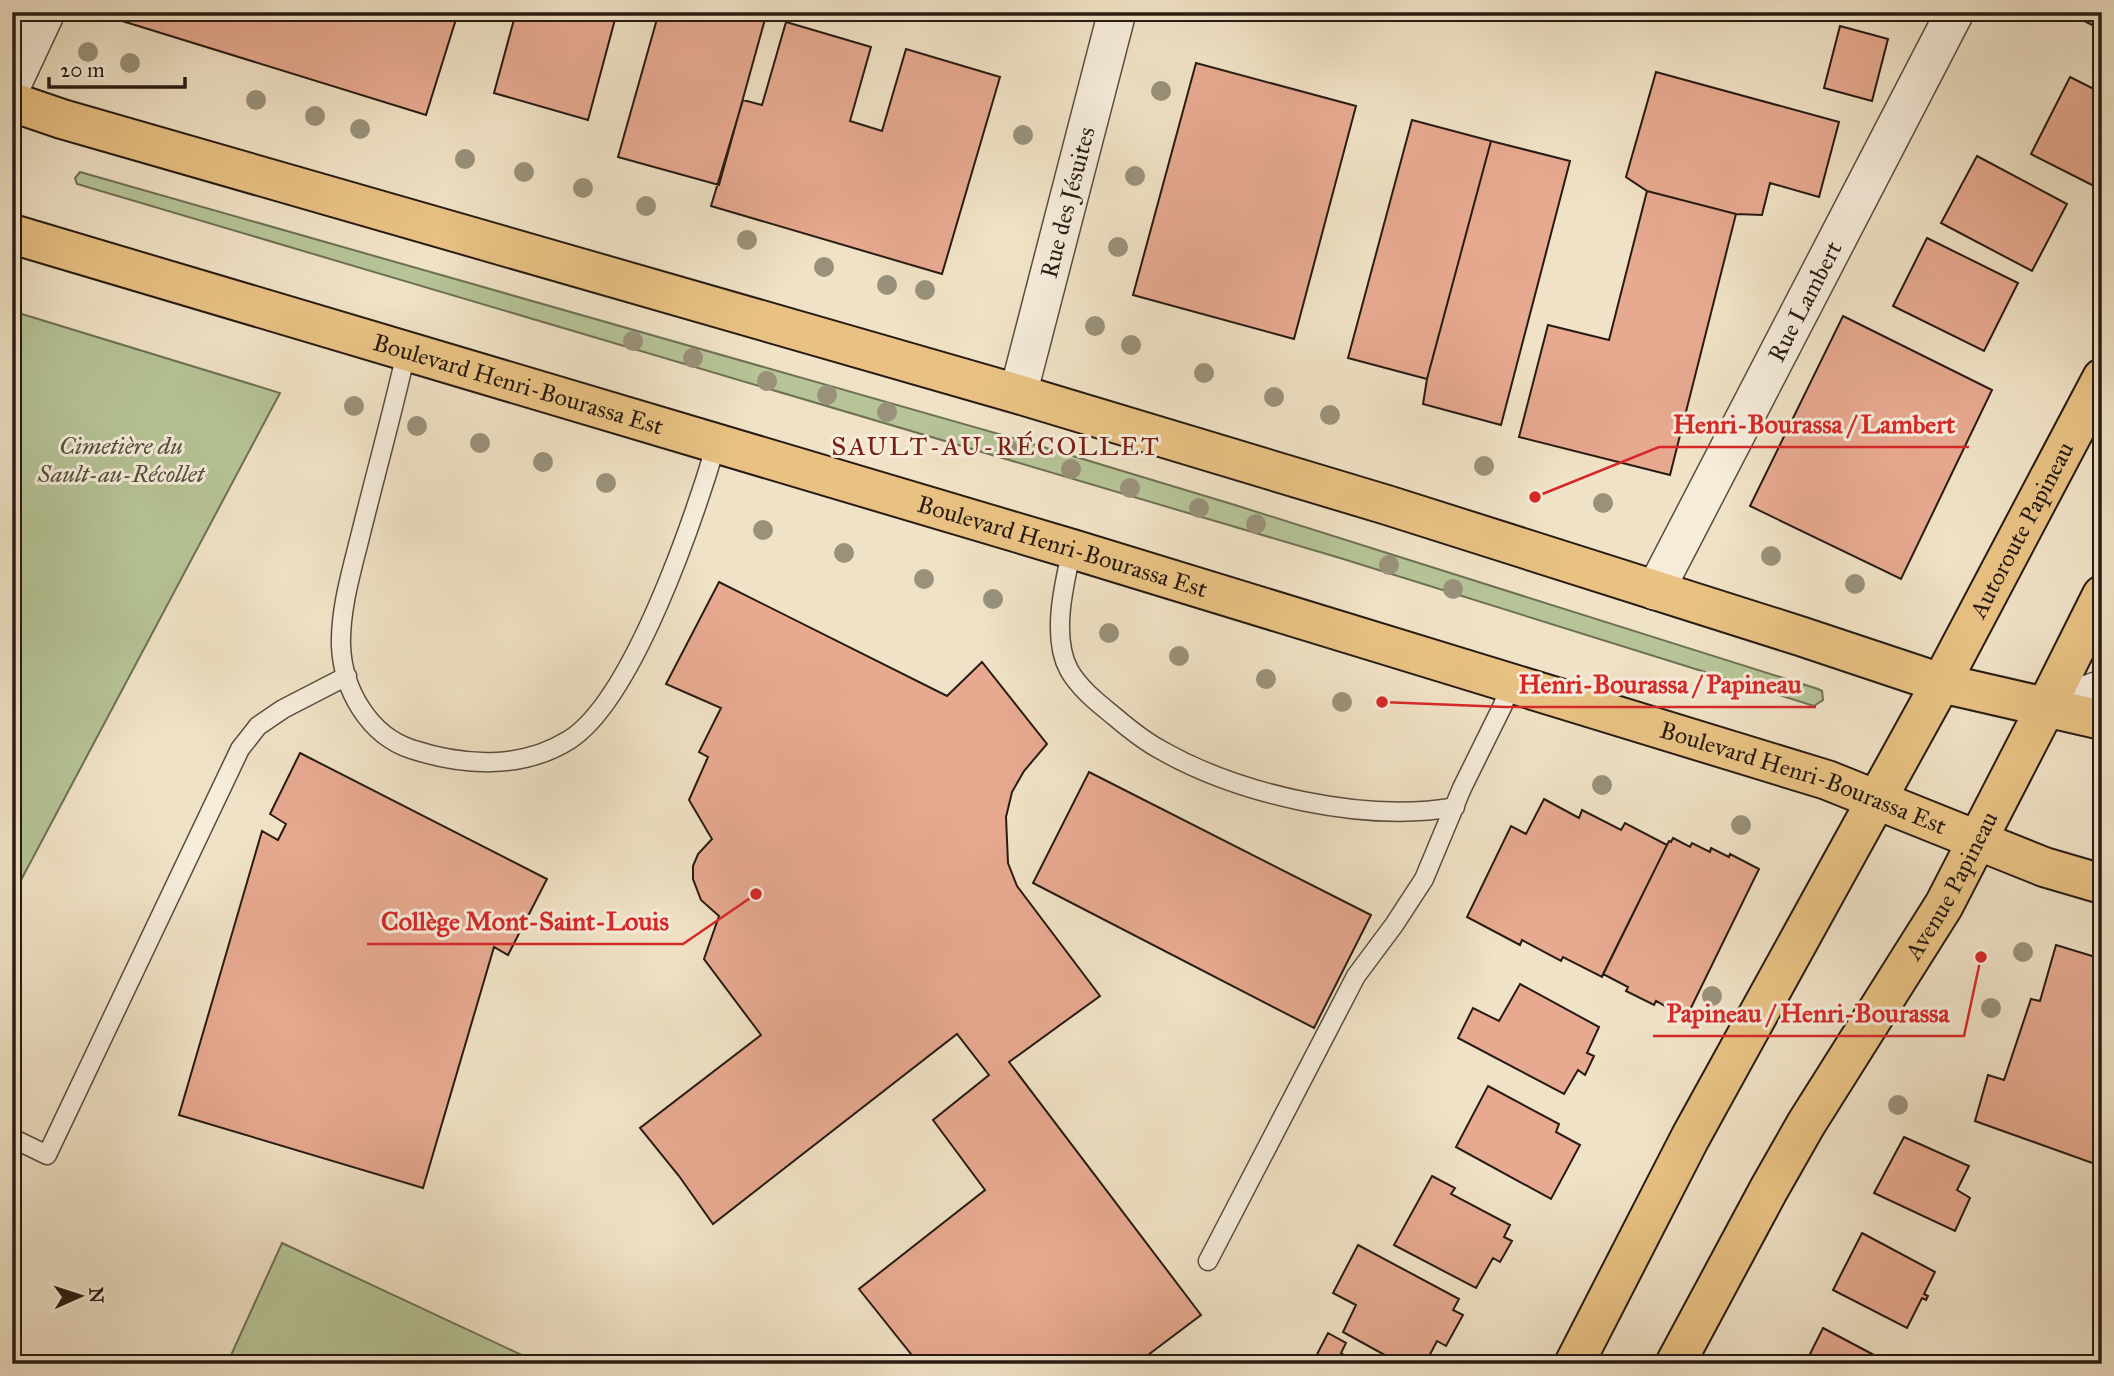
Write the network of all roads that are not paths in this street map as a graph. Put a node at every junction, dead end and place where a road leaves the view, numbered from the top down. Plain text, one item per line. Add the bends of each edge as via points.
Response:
1 (46, 12) edge
2 (1118, 12) edge
3 (1955, 12) edge
4 (12, 85) edge
5 (12, 102) edge
6 (12, 234) edge
7 (406, 353) junction
8 (2102, 378) edge
9 (1018, 394) junction
10 (716, 445) junction
11 (1072, 549) junction
12 (1655, 591) junction
13 (2102, 594) edge
14 (347, 676) junction
15 (1941, 683) junction
16 (1510, 684) junction
17 (2102, 689) edge
18 (2045, 709) junction
19 (2102, 720) edge
20 (1877, 799) junction
21 (1455, 807) junction
22 (1977, 841) junction
23 (2102, 884) edge
24 (12, 1138) edge
25 (1208, 1261) dead end
26 (1574, 1364) edge
27 (1675, 1364) edge

1 - 4 street
2 - 9 street, Rue des Jésuites
3 - 12 street, Rue Lambert
5 - 9 main road
6 - 7 main road, Boulevard Henri-Bourassa Est
7 - 10 main road, Boulevard Henri-Bourassa Est
7 - 14 lane via 347,591 341,647
8 - 15 main road, Autoroute Papineau
9 - 12 main road
10 - 11 main road, Boulevard Henri-Bourassa Est
10 - 14 lane via 686,535 632,660 611,695 572,738 547,752 513,761 438,757 380,734 365,716
11 - 16 main road, Boulevard Henri-Bourassa Est
11 - 21 lane via 1061,604 1063,652 1069,670 1089,695 1158,749 1236,782 1312,803 1397,813
12 - 15 main road
13 - 18 main road
14 - 24 lane via 258,726 240,749 47,1155
15 - 18 main road
15 - 20 main road
16 - 20 main road, Boulevard Henri-Bourassa Est
16 - 21 lane
17 - 18 street
18 - 19 main road
18 - 22 main road, Avenue Papineau
20 - 22 main road, Boulevard Henri-Bourassa Est
20 - 26 main road via 1690,1138
21 - 25 lane via 1424,879 1356,976
22 - 23 main road, Boulevard Henri-Bourassa Est
22 - 27 main road, Avenue Papineau via 1944,905 1806,1124

